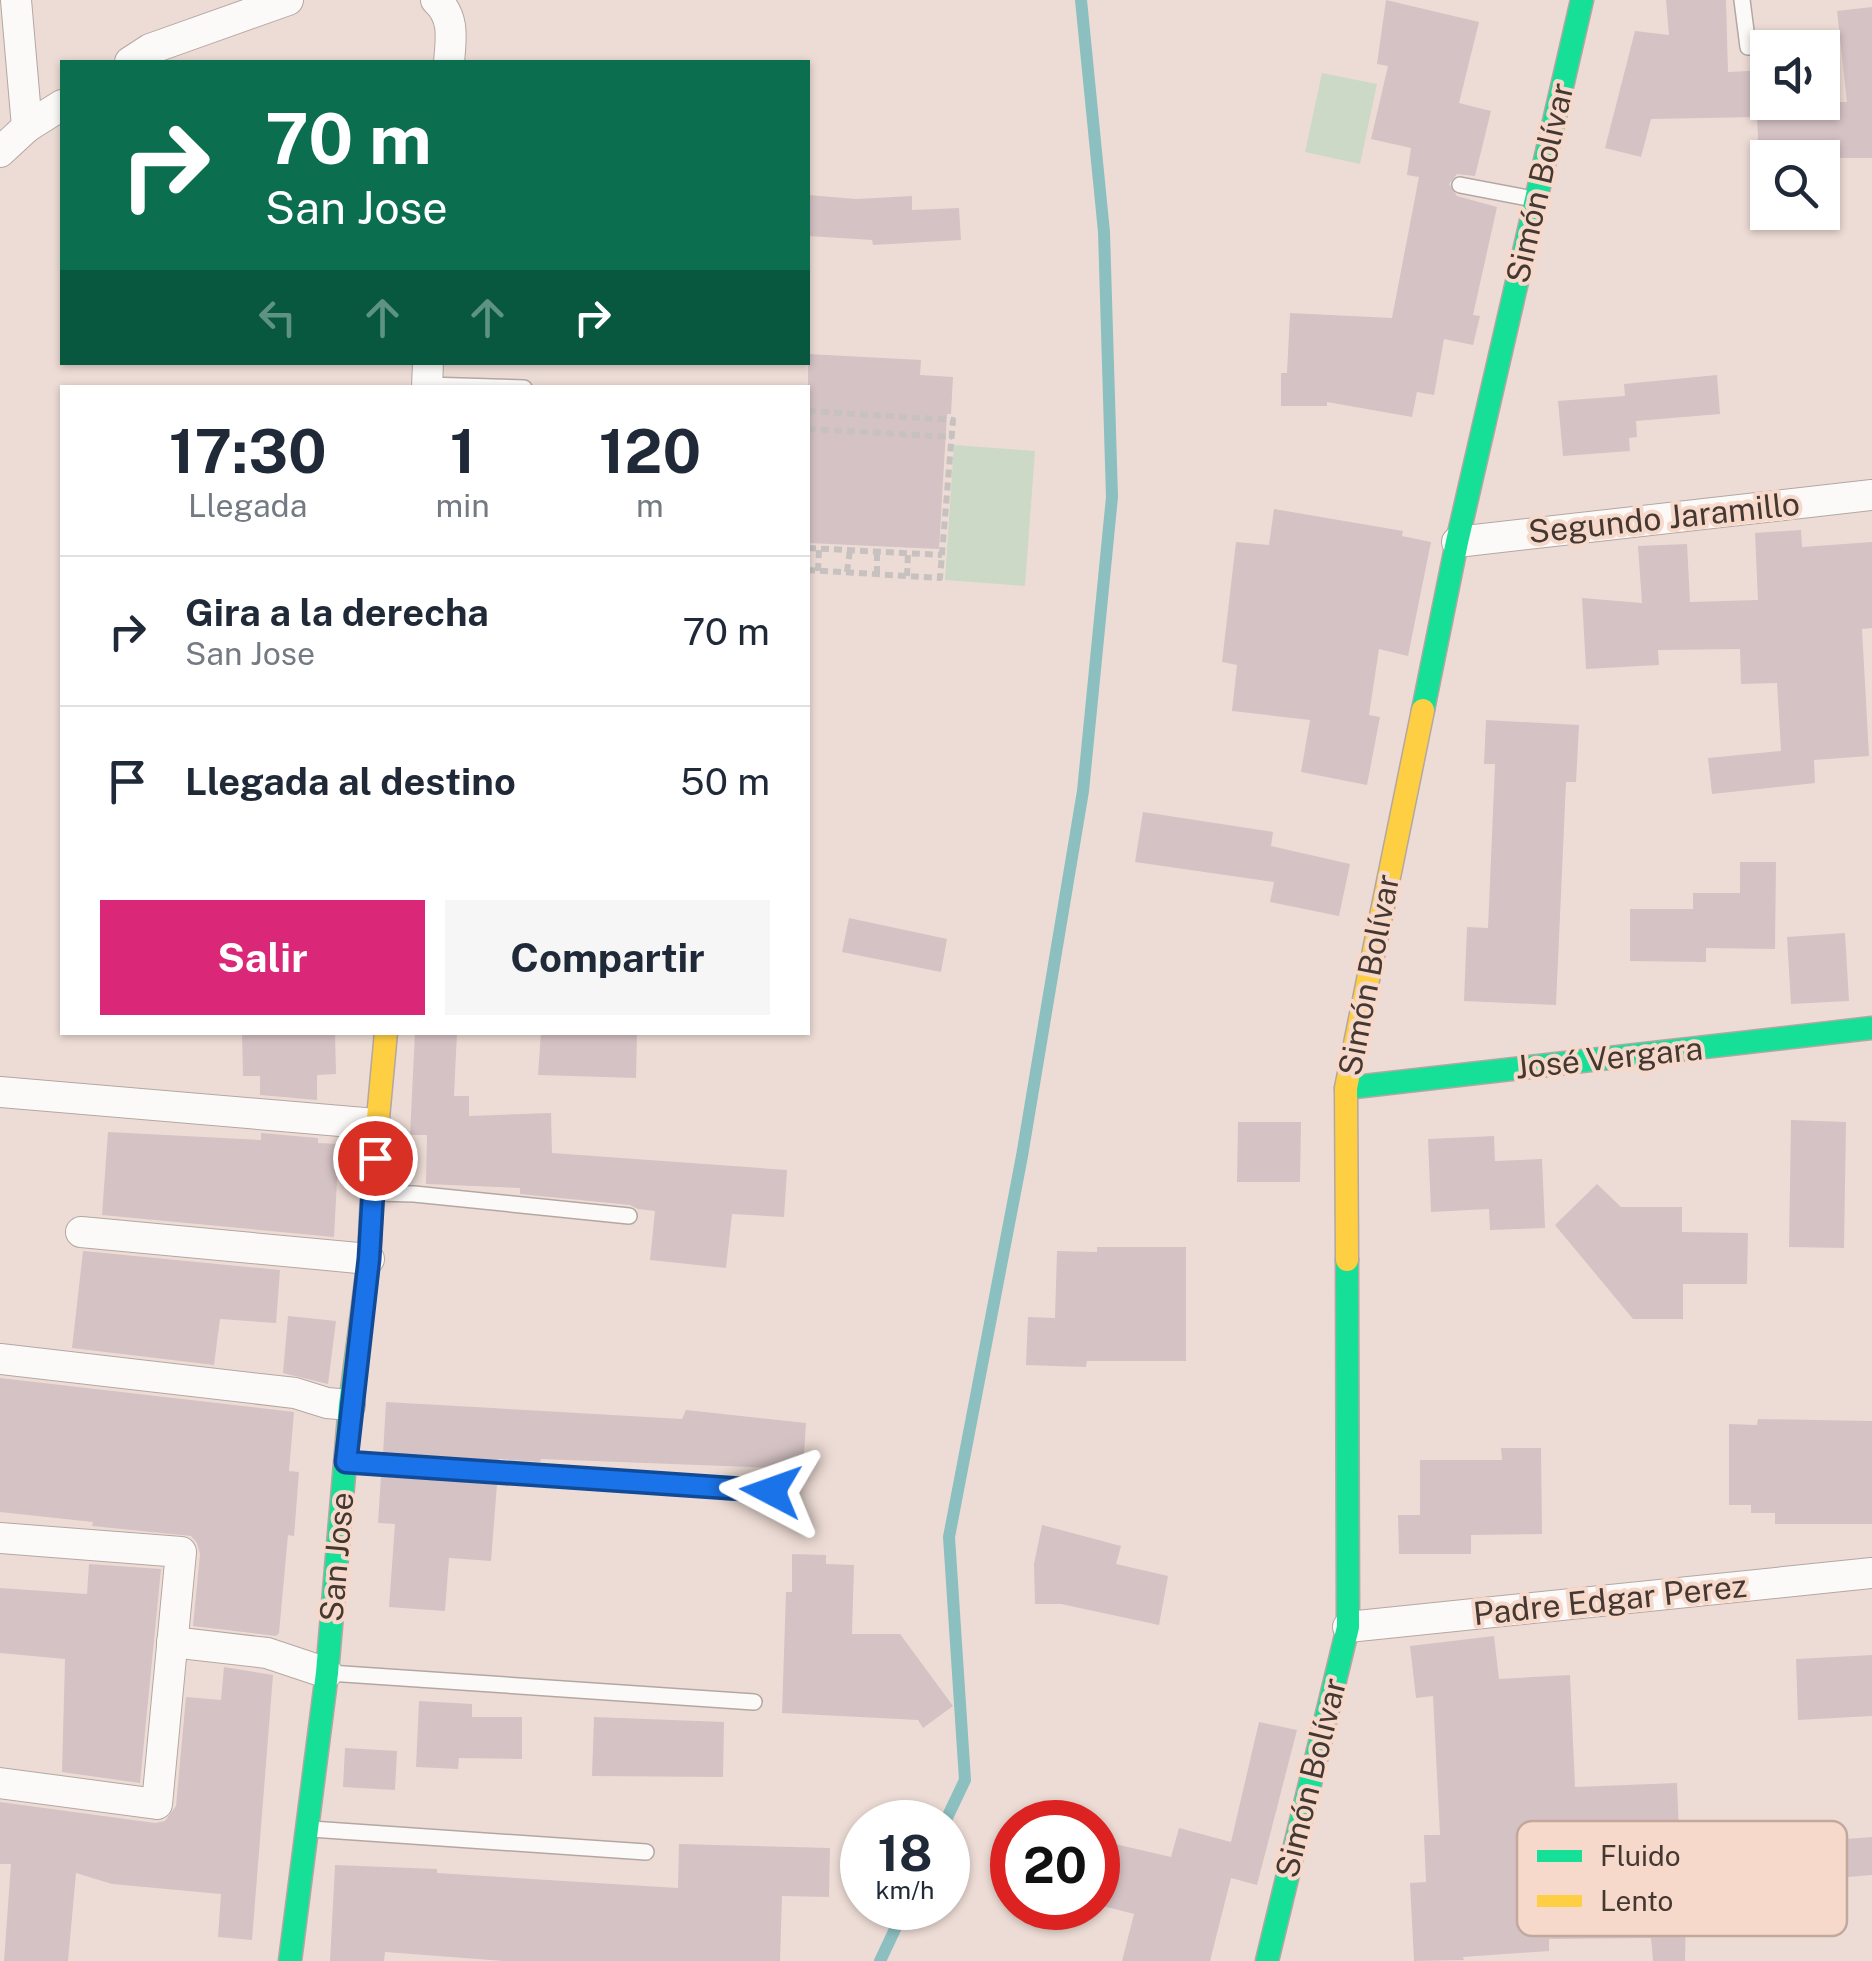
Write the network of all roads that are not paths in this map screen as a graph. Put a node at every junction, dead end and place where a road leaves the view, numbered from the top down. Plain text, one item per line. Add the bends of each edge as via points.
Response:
1 (16, 0) edge
2 (288, 0) edge
3 (436, 0) edge
4 (1582, 0) edge
5 (1742, 0) edge
6 (1750, 48) edge
7 (133, 60) edge
8 (449, 60) edge
9 (60, 106) edge
10 (27, 127) junction
11 (0, 152) edge
12 (1460, 185) dead end
13 (1537, 200) junction
14 (427, 378) edge
15 (495, 385) edge
16 (1872, 495) edge
17 (1456, 542) junction
18 (1872, 1028) edge
19 (386, 1035) edge
20 (1346, 1088) junction
21 (0, 1092) edge
22 (376, 1124) junction
23 (374, 1193) junction
24 (629, 1216) dead end
25 (81, 1232) dead end
26 (369, 1259) junction
27 (0, 1359) edge
28 (350, 1405) junction
29 (346, 1462) junction
30 (771, 1491) dead end
31 (0, 1538) edge
32 (1872, 1573) edge
33 (1348, 1627) junction
34 (172, 1642) junction
35 (328, 1673) junction
36 (754, 1702) dead end
37 (0, 1783) edge
38 (305, 1828) junction
39 (646, 1852) dead end
40 (290, 1961) edge
41 (1267, 1961) edge

1 - 10 street
2 - 7 street
3 - 8 street via 452,30
4 - 13 street, Simón Bolívar
5 - 6 lane
9 - 10 street
10 - 11 street
12 - 13 lane
13 - 17 street, Simón Bolívar
14 - 15 lane
16 - 17 street, Segundo Jaramillo
17 - 20 street, Simón Bolívar
18 - 20 street, José Vergara
19 - 22 street, San Jose
20 - 33 street, Simón Bolívar
21 - 22 street
22 - 23 street, San Jose
23 - 24 lane
23 - 26 street, San Jose
25 - 26 street
26 - 28 street, San Jose
27 - 28 street
28 - 29 street, San Jose
29 - 30 lane
29 - 35 street, San Jose
31 - 34 street via 181,1552
32 - 33 street, Padre Edgar Perez
33 - 41 street, Simón Bolívar
34 - 35 street via 267,1653
34 - 37 street via 157,1804
35 - 36 lane
35 - 38 street, San Jose
38 - 39 lane
38 - 40 street, San Jose

